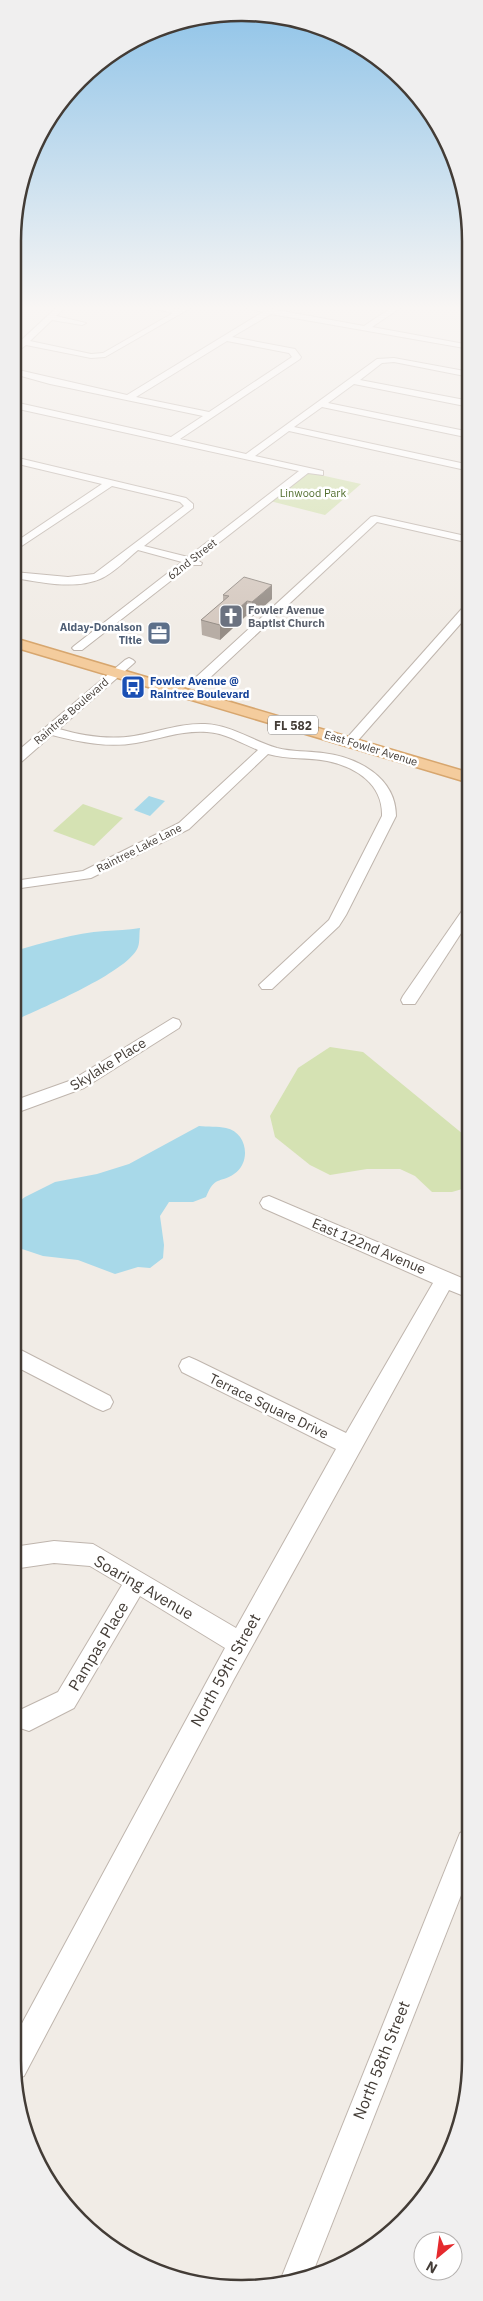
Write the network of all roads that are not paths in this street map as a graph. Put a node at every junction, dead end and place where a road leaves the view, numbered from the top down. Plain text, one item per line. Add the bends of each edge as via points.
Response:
1 (52, 413) edge
2 (202, 413) edge
3 (309, 413) edge
4 (367, 413) edge
5 (210, 415) joint
6 (288, 428) junction
7 (462, 433) edge
8 (172, 440) junction
9 (248, 457) junction
10 (21, 462) edge
11 (462, 466) edge
12 (306, 470) junction
13 (320, 473) dead end
14 (110, 484) junction
15 (462, 538) edge
16 (21, 543) edge
17 (138, 547) junction
18 (191, 561) junction
19 (21, 576) edge
20 (462, 615) edge
21 (21, 631) edge
22 (21, 638) edge
23 (21, 644) edge
24 (78, 648) junction
25 (123, 668) junction
26 (197, 683) junction
27 (50, 730) junction
28 (355, 736) junction
29 (266, 749) junction
30 (21, 755) edge
31 (462, 761) edge
32 (462, 775) edge
33 (21, 884) edge
34 (462, 923) edge
35 (267, 985) dead end
36 (409, 1000) dead end
37 (173, 1024) dead end
38 (21, 1105) edge
39 (268, 1203) dead end
40 (445, 1279) junction
41 (462, 1287) edge
42 (21, 1359) edge
43 (189, 1366) dead end
44 (103, 1402) dead end
45 (349, 1445) junction
46 (21, 1557) edge
47 (136, 1582) junction
48 (240, 1643) junction
49 (29, 1719) dead end
50 (462, 1860) edge
51 (21, 2053) edge
52 (298, 2272) edge

1 - 8 street
2 - 5 street
3 - 6 street
4 - 7 street
5 - 8 street
6 - 9 street
6 - 11 street
8 - 9 street
9 - 12 street
10 - 14 street
12 - 13 street
12 - 18 street, 62nd Street
14 - 16 street
14 - 17 street via 183,500 190,506
15 - 26 street via 375,519
17 - 18 street
17 - 19 street via 90,579
18 - 24 street, 62nd Street
20 - 28 street
21 - 24 main road, East Fowler Avenue / FL 582
22 - 24 main road via 59,649
23 - 25 main road, East Fowler Avenue / FL 582
24 - 25 main road, East Fowler Avenue / FL 582
25 - 26 main road, East Fowler Avenue / FL 582
25 - 27 street, Raintree Boulevard
25 - 28 main road, East Fowler Avenue / FL 582
26 - 28 main road, East Fowler Avenue / FL 582
27 - 29 street via 98,740 125,740 211,728
27 - 30 street, Raintree Boulevard
28 - 31 main road, East Fowler Avenue / FL 582
28 - 32 main road, East Fowler Avenue / FL 582
29 - 33 street, Raintree Lake Lane via 184,826 86,875
29 - 35 street via 324,757 356,768 369,775 384,790 390,810 334,923
34 - 36 street
37 - 38 street, Skylake Place via 78,1084
39 - 40 street, East 122nd Avenue
40 - 41 street, East 122nd Avenue
40 - 45 street, North 59th Street
42 - 44 street
43 - 45 street, Terrace Square Drive
45 - 48 street, North 59th Street
46 - 47 street, Soaring Avenue via 54,1552 93,1555
47 - 48 street, Soaring Avenue
47 - 49 street, Pampas Place via 66,1700
48 - 51 street, North 59th Street
50 - 52 street, North 58th Street

